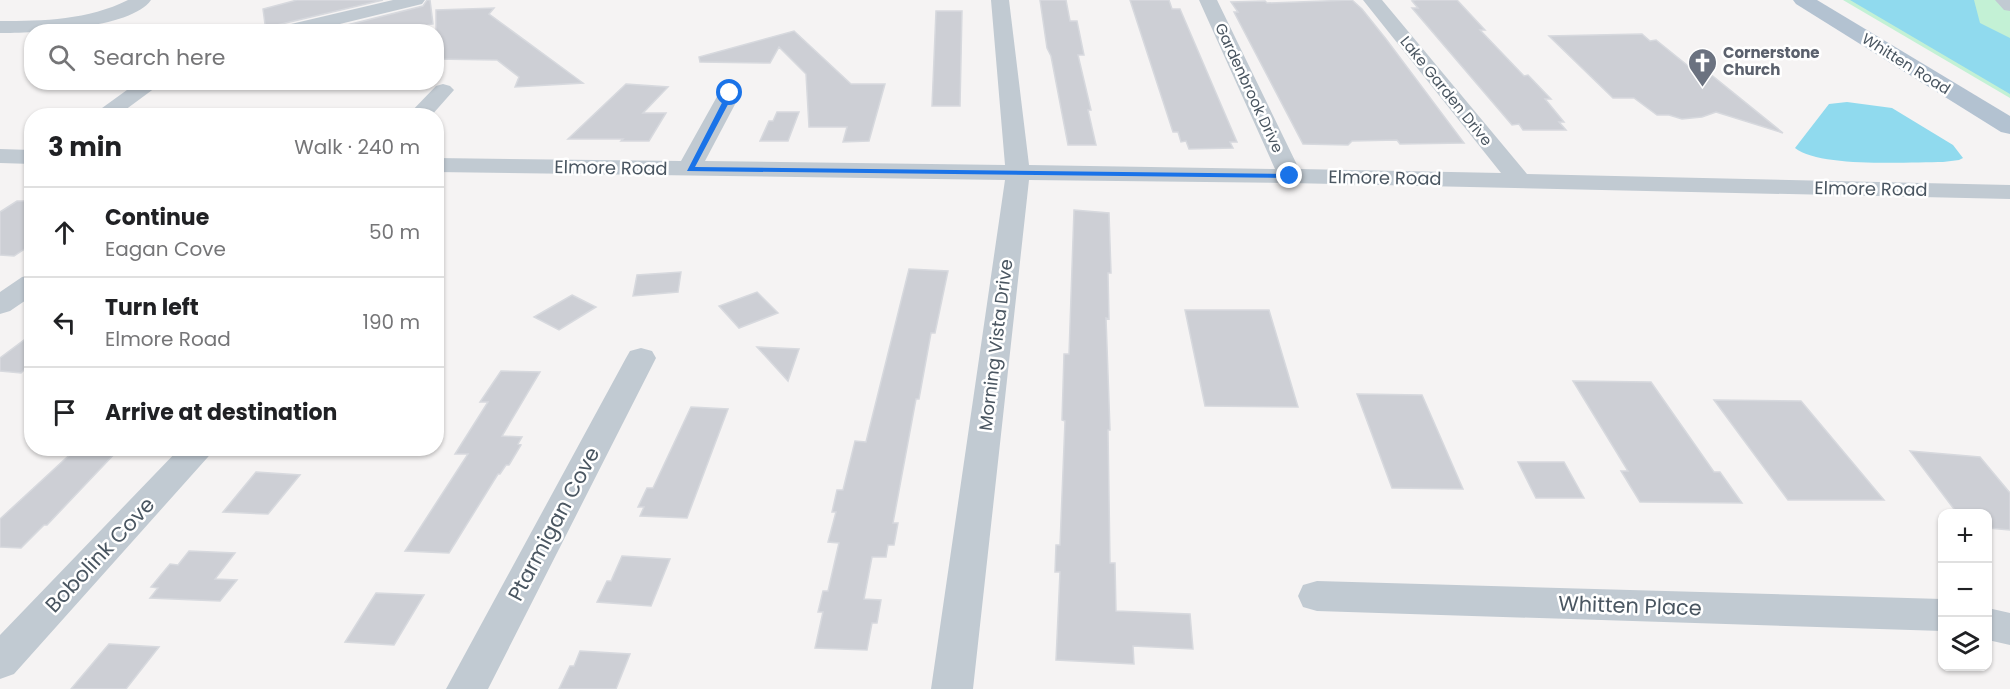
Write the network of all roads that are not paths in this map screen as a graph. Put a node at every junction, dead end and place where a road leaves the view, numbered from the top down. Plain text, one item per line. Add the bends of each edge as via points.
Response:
1 (142, 0) edge
2 (416, 0) edge
3 (1000, 0) edge
4 (1208, 0) edge
5 (1372, 0) edge
6 (1803, 0) edge
7 (2004, 0) edge
8 (2010, 6) edge
9 (71, 24) edge
10 (315, 24) edge
11 (0, 27) edge
12 (24, 27) edge
13 (141, 90) edge
14 (443, 90) dead end
15 (730, 93) dead end
16 (114, 108) edge
17 (426, 108) edge
18 (2010, 127) edge
19 (0, 156) edge
20 (24, 157) edge
21 (444, 165) edge
22 (689, 169) junction
23 (1017, 174) junction
24 (1290, 176) junction
25 (1521, 182) junction
26 (2010, 192) edge
27 (24, 289) edge
28 (0, 306) edge
29 (641, 358) dead end
30 (193, 456) edge
31 (1317, 596) dead end
32 (1938, 615) edge
33 (1992, 625) edge
34 (2010, 629) edge
35 (0, 662) edge
36 (467, 689) edge
37 (952, 689) edge

1 - 9 street via 117,12
2 - 10 street
3 - 23 street, Morning Vista Drive
4 - 24 street, Gardenbrook Drive
5 - 25 street, Lake Garden Drive
6 - 18 main road, Whitten Road
7 - 8 street
11 - 12 street
13 - 16 street
14 - 17 street
15 - 22 street
19 - 20 street
21 - 22 street, Elmore Road
22 - 23 street, Elmore Road
23 - 24 street, Elmore Road
23 - 37 street, Morning Vista Drive
24 - 25 street, Elmore Road
25 - 26 street, Elmore Road
27 - 28 street
29 - 36 street, Ptarmigan Cove
30 - 35 street, Bobolink Cove
31 - 32 street, Whitten Place
33 - 34 street

